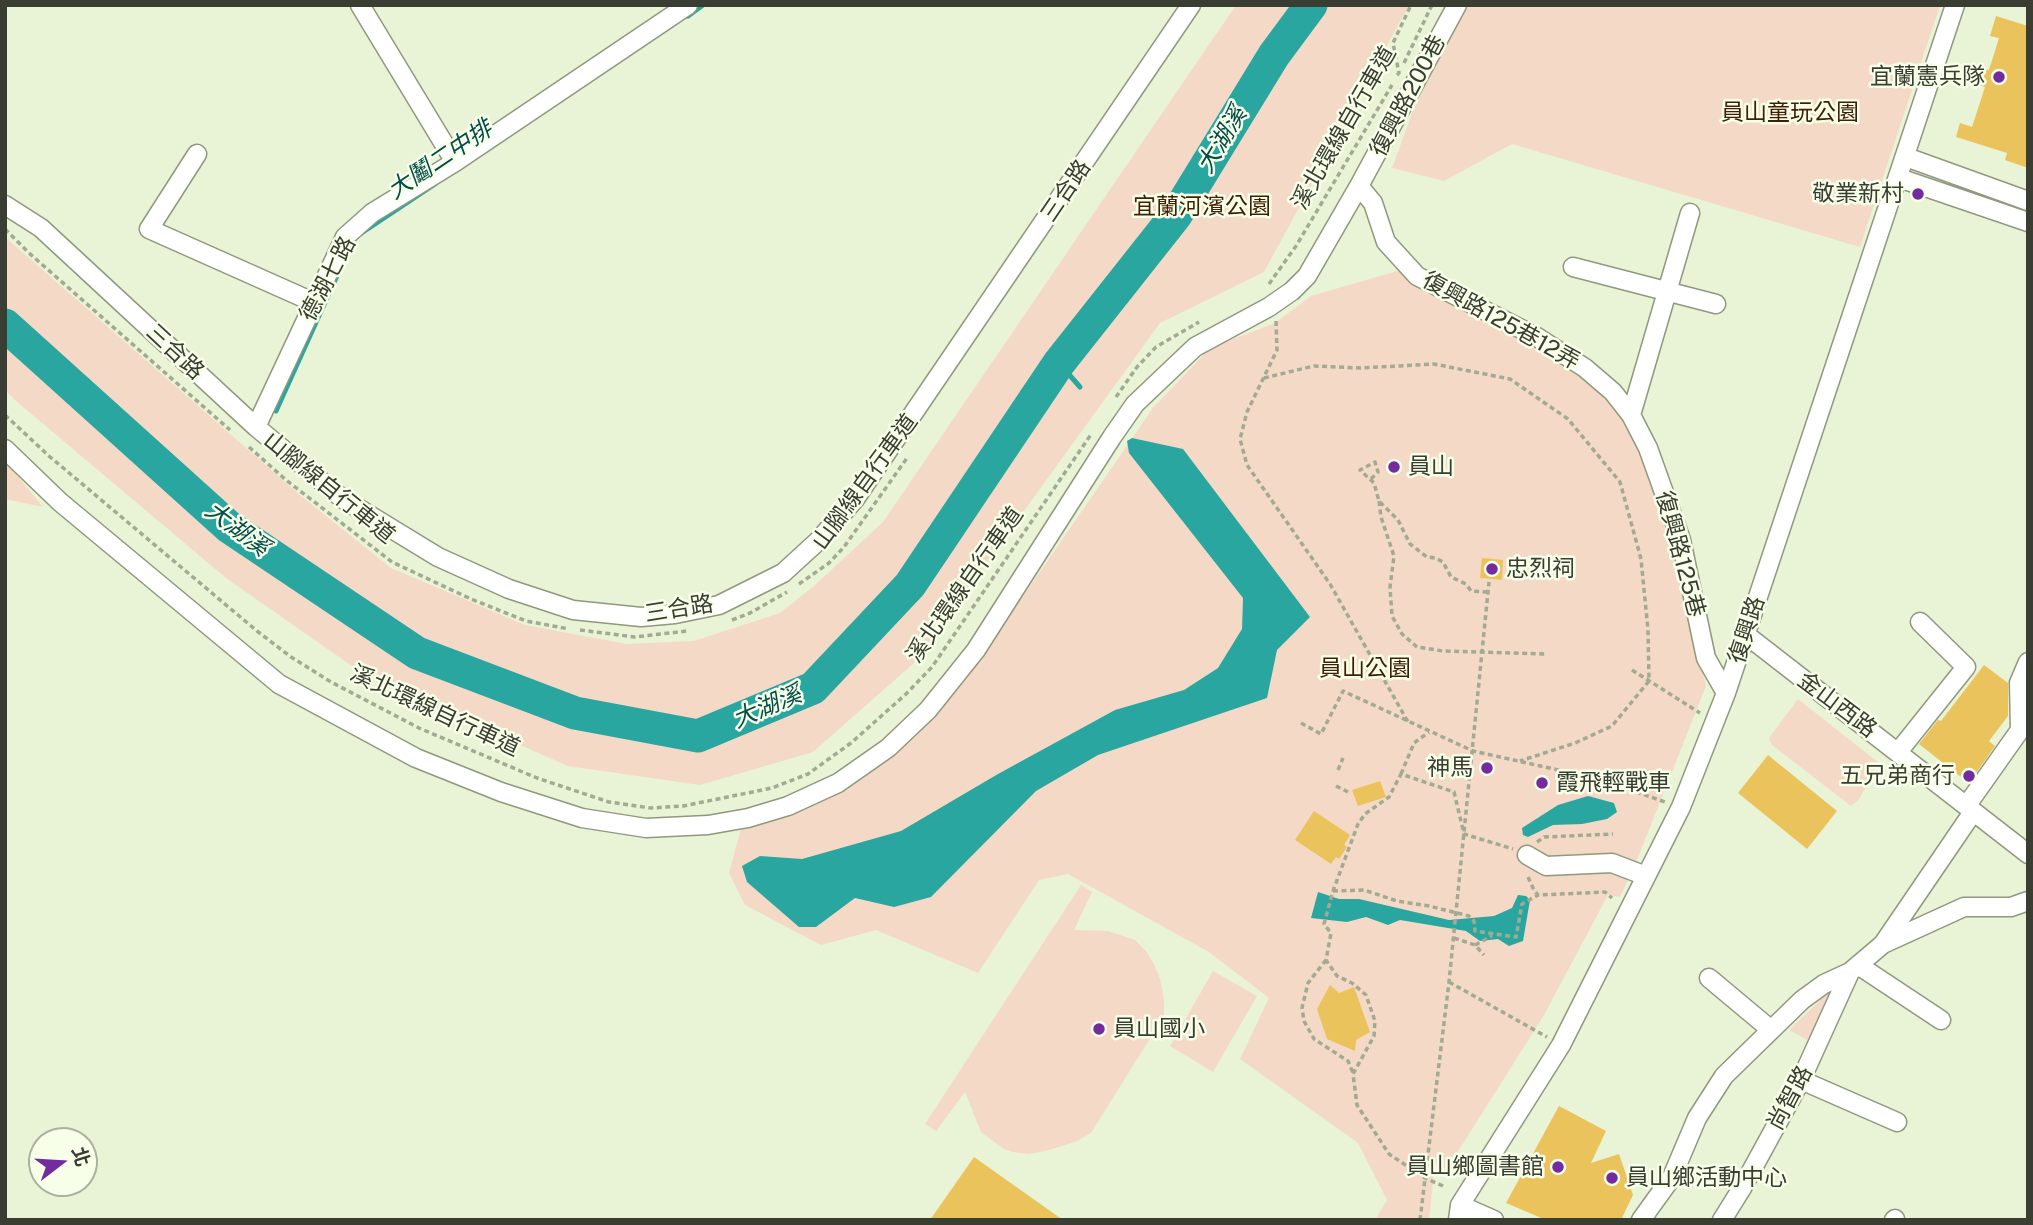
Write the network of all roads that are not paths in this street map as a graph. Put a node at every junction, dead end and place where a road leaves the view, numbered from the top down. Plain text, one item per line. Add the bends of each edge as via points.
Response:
1 (360, 5) edge
2 (688, 5) edge
3 (1191, 5) edge
4 (1457, 5) edge
5 (1955, 5) edge
6 (198, 154) dead end
7 (1906, 157) junction
8 (455, 162) junction
9 (1899, 178) junction
10 (1359, 186) junction
11 (2028, 201) edge
12 (5, 205) edge
13 (1690, 213) dead end
14 (2028, 222) edge
15 (1573, 267) dead end
16 (1667, 291) junction
17 (313, 302) junction
18 (1716, 304) dead end
19 (1631, 415) junction
20 (256, 427) junction
21 (5, 449) edge
22 (1920, 622) dead end
23 (1745, 634) junction
24 (2028, 662) edge
25 (1726, 693) junction
26 (1898, 752) junction
27 (1970, 809) junction
28 (2028, 854) edge
29 (1528, 855) road end
30 (1646, 876) junction
31 (2028, 901) edge
32 (1883, 944) junction
33 (1854, 968) junction
34 (1709, 978) dead end
35 (1941, 1020) dead end
36 (1770, 1029) junction
37 (1801, 1080) junction
38 (1897, 1122) dead end
39 (1459, 1213) edge
40 (1494, 1220) edge
41 (1641, 1220) edge
42 (1722, 1220) edge

1 - 8 street
2 - 8 street, 德湖七路
3 - 20 street, 三合路 via 855,499 783,573 719,605 640,617 573,610 509,589 438,557 343,499
4 - 10 street, 復興路200巷
5 - 7 street, 復興路
6 - 17 street via 149,229
7 - 9 street, 復興路
7 - 11 street
8 - 17 street, 德湖七路 via 372,214 345,237
9 - 14 street
9 - 23 street, 復興路
10 - 19 street, 復興路125巷12弄 via 1373,203 1386,242 1417,276 1537,337 1585,368
10 - 21 street, 復興路200巷 via 1307,276 1292,291 1195,346 1135,404 976,650 928,710 888,748 838,783 748,818 646,828 582,818 416,758 279,684 60,502
12 - 20 street, 三合路 via 41,228
13 - 16 street
15 - 16 street
16 - 18 street
16 - 19 street
17 - 20 street, 德湖七路
19 - 25 street, 復興路125巷 via 1681,540 1706,658
22 - 26 street via 1966,667
23 - 25 street, 復興路
23 - 26 street, 金山西路
24 - 27 street via 2019,683 2021,730
25 - 30 street, 復興路 via 1681,807
26 - 27 street, 金山西路
27 - 28 street, 金山西路
27 - 32 street
29 - 30 street via 1546,866 1612,863
30 - 39 street, 復興路 via 1560,1045
31 - 32 street via 2011,907 1964,907
32 - 33 street
33 - 35 street
33 - 36 street via 1824,984
33 - 37 street, 尚智路
34 - 36 street
36 - 41 street via 1724,1076 1697,1118 1672,1177
37 - 38 street
37 - 42 street, 尚智路
39 - 40 street

